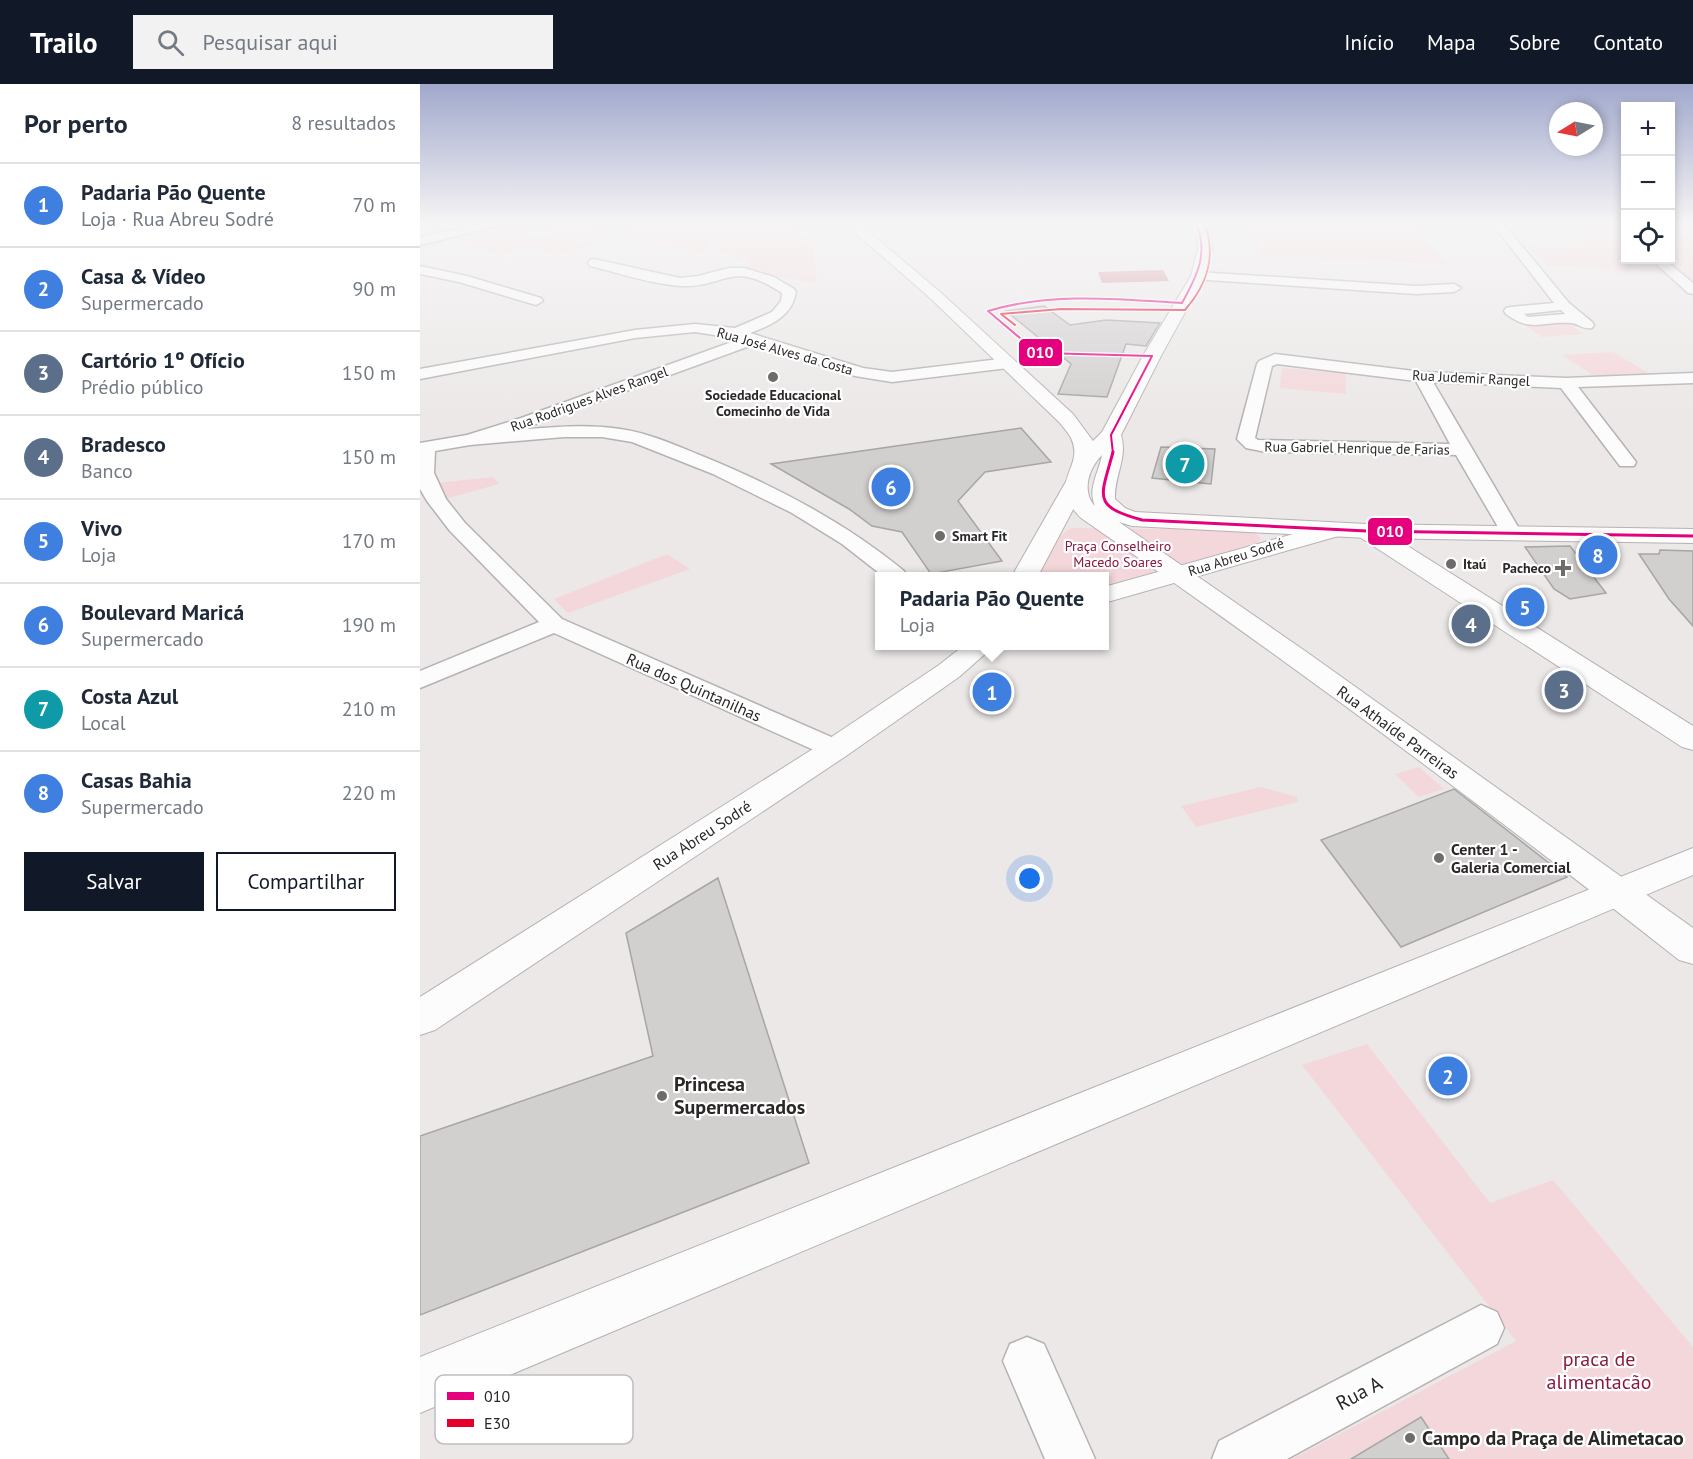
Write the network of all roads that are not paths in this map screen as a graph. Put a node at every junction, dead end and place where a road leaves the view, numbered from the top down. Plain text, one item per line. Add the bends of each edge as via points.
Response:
1 (491, 287) edge
2 (781, 287) edge
3 (926, 287) edge
4 (1192, 287) edge
5 (1372, 287) edge
6 (1549, 287) edge
7 (1454, 288) dead end
8 (536, 300) dead end
9 (1564, 306) junction
10 (736, 333) junction
11 (754, 339) junction
12 (1008, 363) junction
13 (420, 374) edge
14 (1422, 377) junction
15 (1693, 378) edge
16 (1667, 380) junction
17 (1566, 383) junction
18 (1693, 395) edge
19 (527, 422) junction
20 (546, 435) junction
21 (1111, 435) junction
22 (470, 440) junction
23 (1252, 444) joint
24 (424, 448) edge
25 (1462, 450) junction
26 (1085, 460) junction
27 (1627, 462) dead end
28 (1075, 485) junction
29 (1333, 530) junction
30 (1367, 531) junction
31 (1511, 532) junction
32 (1693, 536) edge
33 (891, 572) edge
34 (1027, 572) edge
35 (1179, 574) junction
36 (1109, 594) edge
37 (554, 624) junction
38 (974, 650) edge
39 (420, 680) edge
40 (1693, 740) edge
41 (835, 749) junction
42 (1693, 861) edge
43 (1617, 891) junction
44 (1693, 949) edge
45 (420, 1018) edge
46 (1481, 1328) dead end
47 (1027, 1361) dead end
48 (444, 1375) edge
49 (435, 1379) edge
50 (420, 1385) edge
51 (1070, 1459) edge
52 (1237, 1459) edge

1 - 8 street
2 - 10 street via 789,292 786,304 775,316
3 - 12 main road
4 - 21 main road
5 - 7 street
6 - 9 street
9 - 9 street via 1511,311 1525,321 1582,321
10 - 11 street, Rua José Alves da Costa
10 - 13 street, Rua José Alves da Costa via 701,328 664,329
11 - 12 street, Rua José Alves da Costa via 882,377
11 - 19 street, Rua Rodrigues Alves Rangel
12 - 26 main road via 1077,430
14 - 17 street, Rua Judemir Rangel
14 - 23 street, Rua Judemir Rangel via 1275,359 1265,364 1246,439
14 - 25 street
15 - 16 street, Rua Judemir Rangel
16 - 17 street, Rua Judemir Rangel
16 - 18 street
17 - 27 street
19 - 20 street
19 - 22 street, Rua Rodrigues Alves Rangel
20 - 22 street
20 - 33 street via 594,432 647,441 740,478 816,518
21 - 26 main road
21 - 29 main road via 1114,450 1103,485 1104,500 1118,514 1157,522
22 - 24 street, Rua Rodrigues Alves Rangel
23 - 25 street, Rua Gabriel Henrique de Farias
24 - 37 street, Rua dos Quintanilhas via 428,486 437,502
25 - 31 street
26 - 28 main road
28 - 34 main road
28 - 35 main road via 1081,505 1089,513
29 - 30 main road
29 - 35 main road, Rua Abreu Sodré
30 - 31 main road
30 - 40 main road
31 - 32 main road
35 - 36 main road, Rua Abreu Sodré
35 - 43 main road, Rua Athaíde Parreiras
37 - 39 street
37 - 41 street, Rua dos Quintanilhas
38 - 41 main road, Rua Abreu Sodré
41 - 45 main road, Rua Abreu Sodré
42 - 43 main road
43 - 44 main road, Rua Athaíde Parreiras
43 - 48 main road
46 - 52 street, Rua A
47 - 51 street
49 - 50 main road

